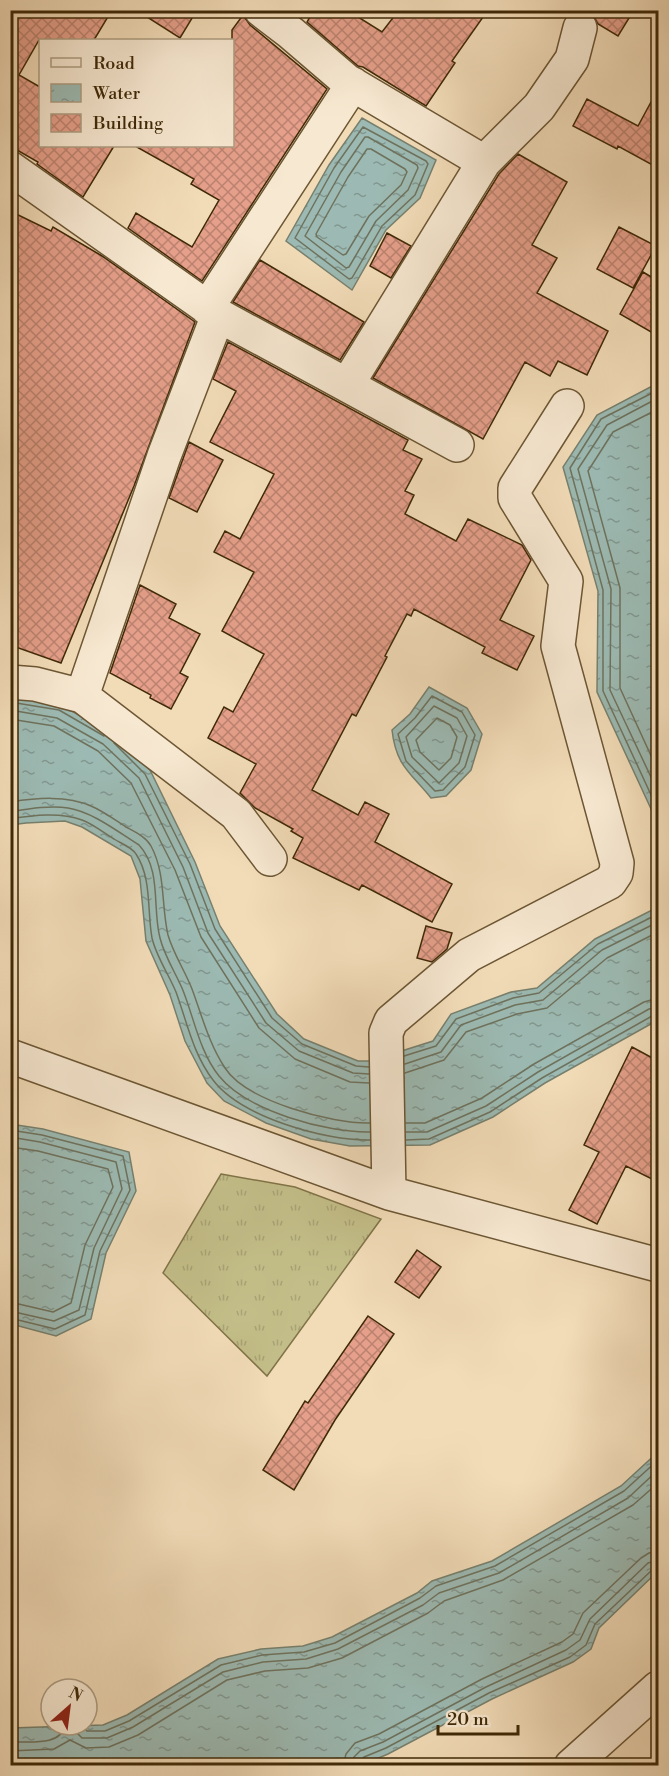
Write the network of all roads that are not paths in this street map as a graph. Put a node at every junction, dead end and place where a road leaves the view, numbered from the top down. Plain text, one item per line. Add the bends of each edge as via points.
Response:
1 (261, 10) edge
2 (298, 22) edge
3 (580, 28) dead end
4 (353, 84) junction
5 (484, 162) junction
6 (10, 168) edge
7 (213, 311) junction
8 (347, 385) junction
9 (567, 406) dead end
10 (457, 445) dead end
11 (10, 682) edge
12 (82, 696) junction
13 (270, 859) dead end
14 (10, 1056) edge
15 (389, 1193) junction
16 (658, 1265) edge
17 (658, 1688) edge
18 (571, 1766) edge

1 - 2 street
2 - 4 street
3 - 5 street via 572,59 539,107
4 - 5 street
4 - 7 street
5 - 8 street
6 - 7 street
7 - 8 street
7 - 12 street
8 - 10 street
9 - 15 street via 514,489 515,498 566,581 558,646 617,863 616,873 610,882 469,955 391,1022 386,1033
11 - 12 street
12 - 13 street via 236,814
14 - 15 street
15 - 16 street
17 - 18 street

